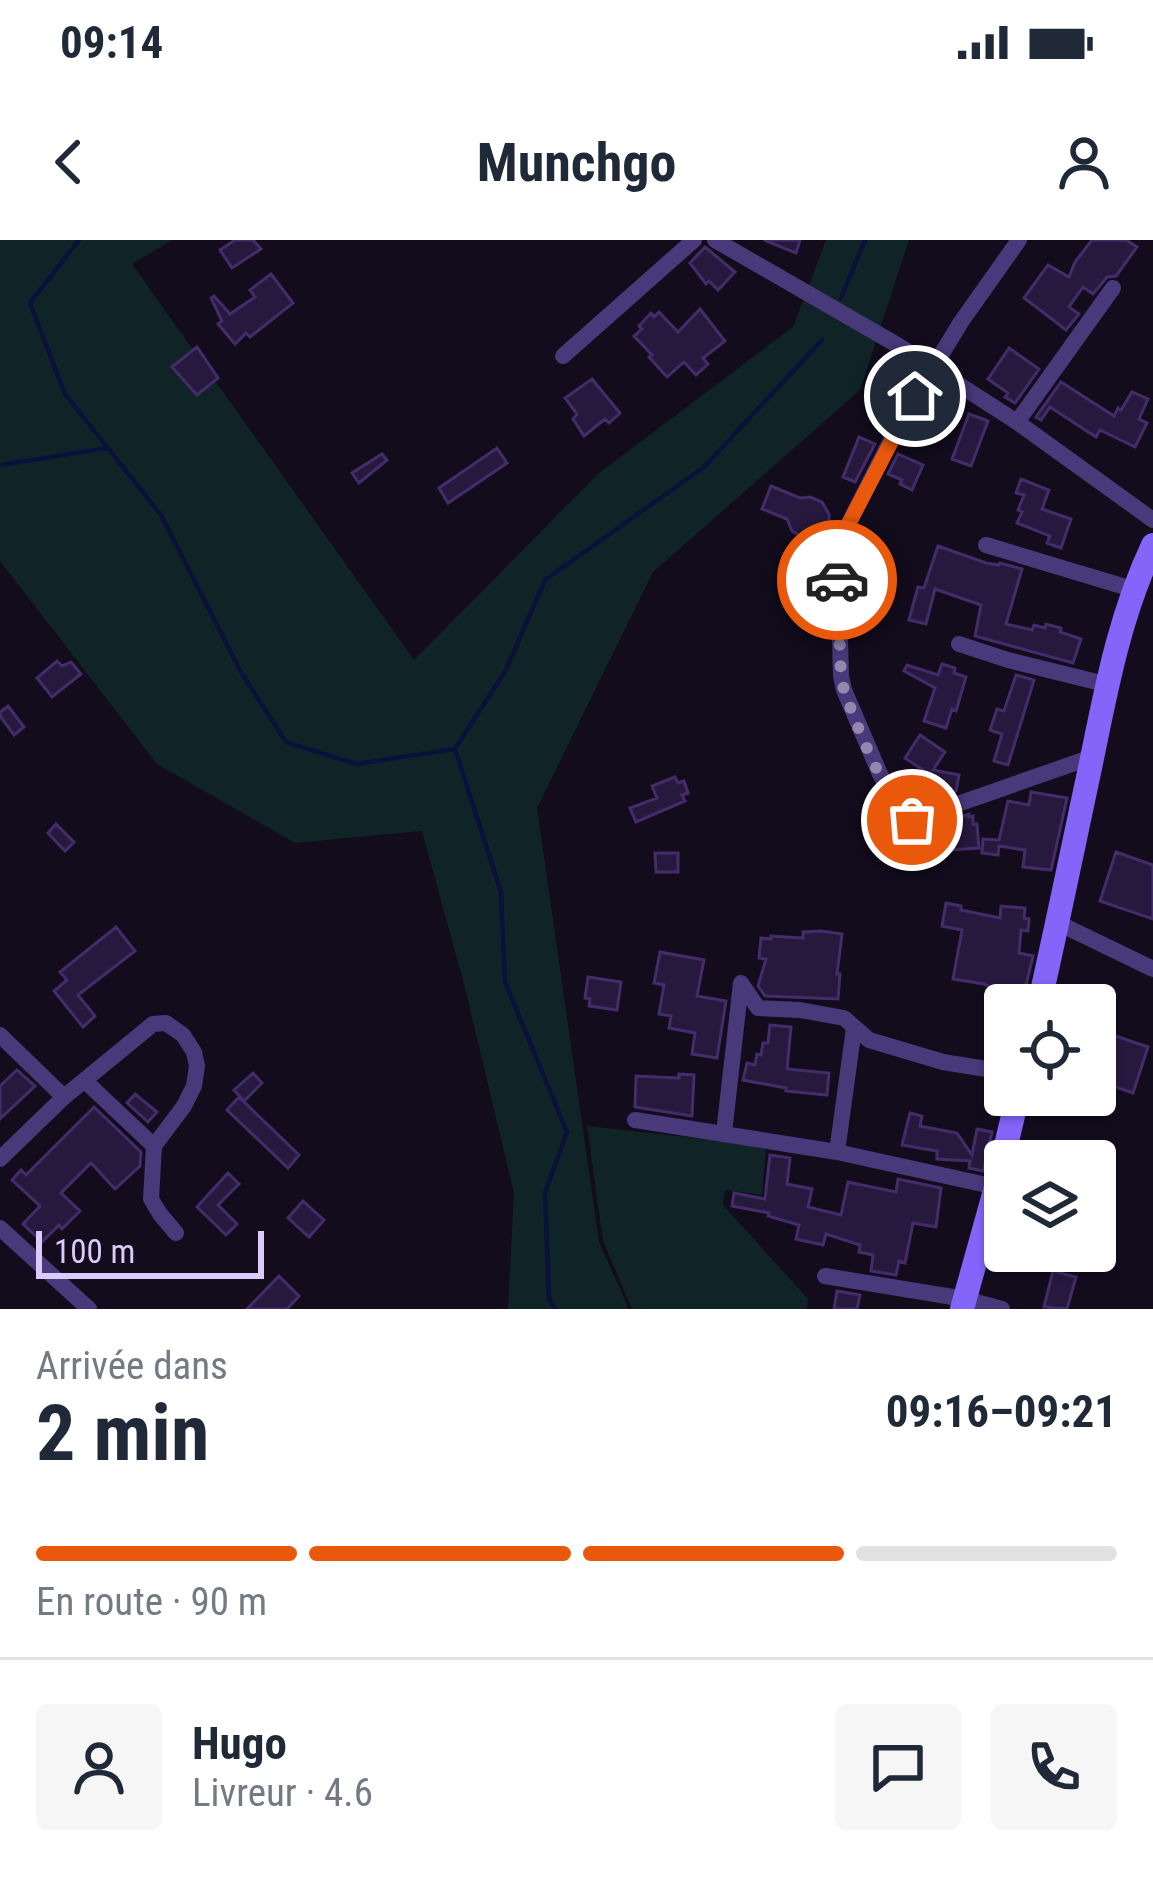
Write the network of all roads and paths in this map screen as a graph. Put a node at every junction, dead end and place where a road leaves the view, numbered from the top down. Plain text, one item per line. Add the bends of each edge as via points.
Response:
1 (694, 240) edge
2 (715, 240) edge
3 (1019, 240) edge
4 (1113, 288) dead end
5 (563, 356) dead end
6 (932, 368) junction
7 (1017, 422) junction
8 (1153, 520) edge
9 (986, 544) dead end
10 (1153, 544) edge
11 (1132, 589) junction
12 (959, 644) dead end
13 (1106, 684) junction
14 (1092, 757) junction
15 (1058, 923) junction
16 (1153, 969) edge
17 (1044, 984) edge
18 (854, 1028) junction
19 (0, 1035) edge
20 (984, 1069) edge
21 (85, 1081) junction
22 (64, 1097) junction
23 (634, 1120) dead end
24 (724, 1133) junction
25 (154, 1146) junction
26 (838, 1152) junction
27 (0, 1159) edge
28 (984, 1184) edge
29 (984, 1230) edge
30 (176, 1233) dead end
31 (4, 1239) edge
32 (825, 1276) dead end
33 (963, 1304) edge
34 (88, 1309) edge
35 (1002, 1309) edge

1 - 5 street
2 - 6 street
3 - 6 street
4 - 7 street
6 - 7 street
6 - 14 street via 843,542 837,597 850,706 880,774 912,820
7 - 8 street
9 - 11 street
10 - 11 street
11 - 13 street
12 - 13 street
13 - 14 street
14 - 15 street
15 - 16 street
15 - 17 street
18 - 20 street via 869,1040
18 - 24 street via 844,1018 758,1008 741,982
18 - 26 street
19 - 22 street
21 - 22 street
21 - 25 street
21 - 25 street via 153,1024 183,1035 194,1052 194,1086
22 - 27 street
23 - 24 street
24 - 26 street
25 - 30 street via 151,1199
26 - 28 street
29 - 33 street
31 - 34 street
32 - 33 street
33 - 35 street

